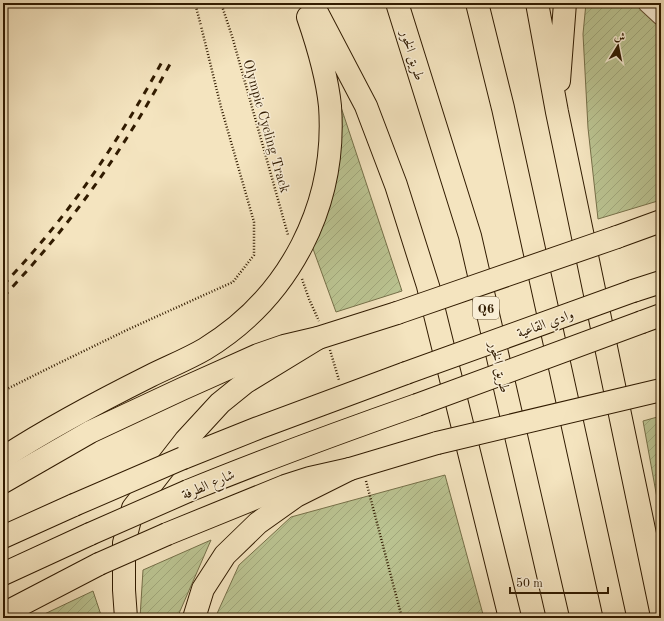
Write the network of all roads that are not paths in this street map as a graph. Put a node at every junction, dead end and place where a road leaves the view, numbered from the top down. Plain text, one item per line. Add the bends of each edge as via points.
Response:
1 (303, 3) edge
2 (312, 3) edge
3 (397, 3) edge
4 (477, 3) edge
5 (537, 3) edge
6 (565, 3) edge
7 (647, 3) edge
8 (661, 16) edge
9 (557, 112) junction
10 (661, 221) edge
11 (661, 282) edge
12 (651, 318) edge
13 (322, 335) junction
14 (661, 390) edge
15 (3, 458) edge
16 (357, 472) junction
17 (3, 482) edge
18 (3, 537) edge
19 (3, 574) edge
20 (661, 611) edge
21 (3, 614) edge
22 (126, 618) edge
23 (194, 618) edge
24 (510, 618) edge
25 (558, 618) edge
26 (616, 618) edge

1 - 15 main road via 325,72 330,106 330,139 327,172 319,205 307,236 288,270 265,301 236,327 204,349 28,441
2 - 24 main road via 366,106 396,185 428,286
3 - 25 main road, طريق الخور / Q6 via 470,236
4 - 26 main road via 503,108
5 - 9 main road
6 - 9 main road
7 - 8 lane
9 - 20 main road
10 - 13 main road, bridge via 397,313
11 - 18 main road, وادي القاعية, bridge via 258,428
12 - 19 main road, شارع الطرفة, bridge via 333,434 188,491
13 - 17 main road via 258,355 182,389 90,432
13 - 22 main road via 246,382 220,403 185,441 133,508 124,543
14 - 16 main road, bridge via 437,443
16 - 21 main road, bridge via 310,478 284,486 99,564
16 - 23 main road via 296,496 258,523 225,555 203,589

